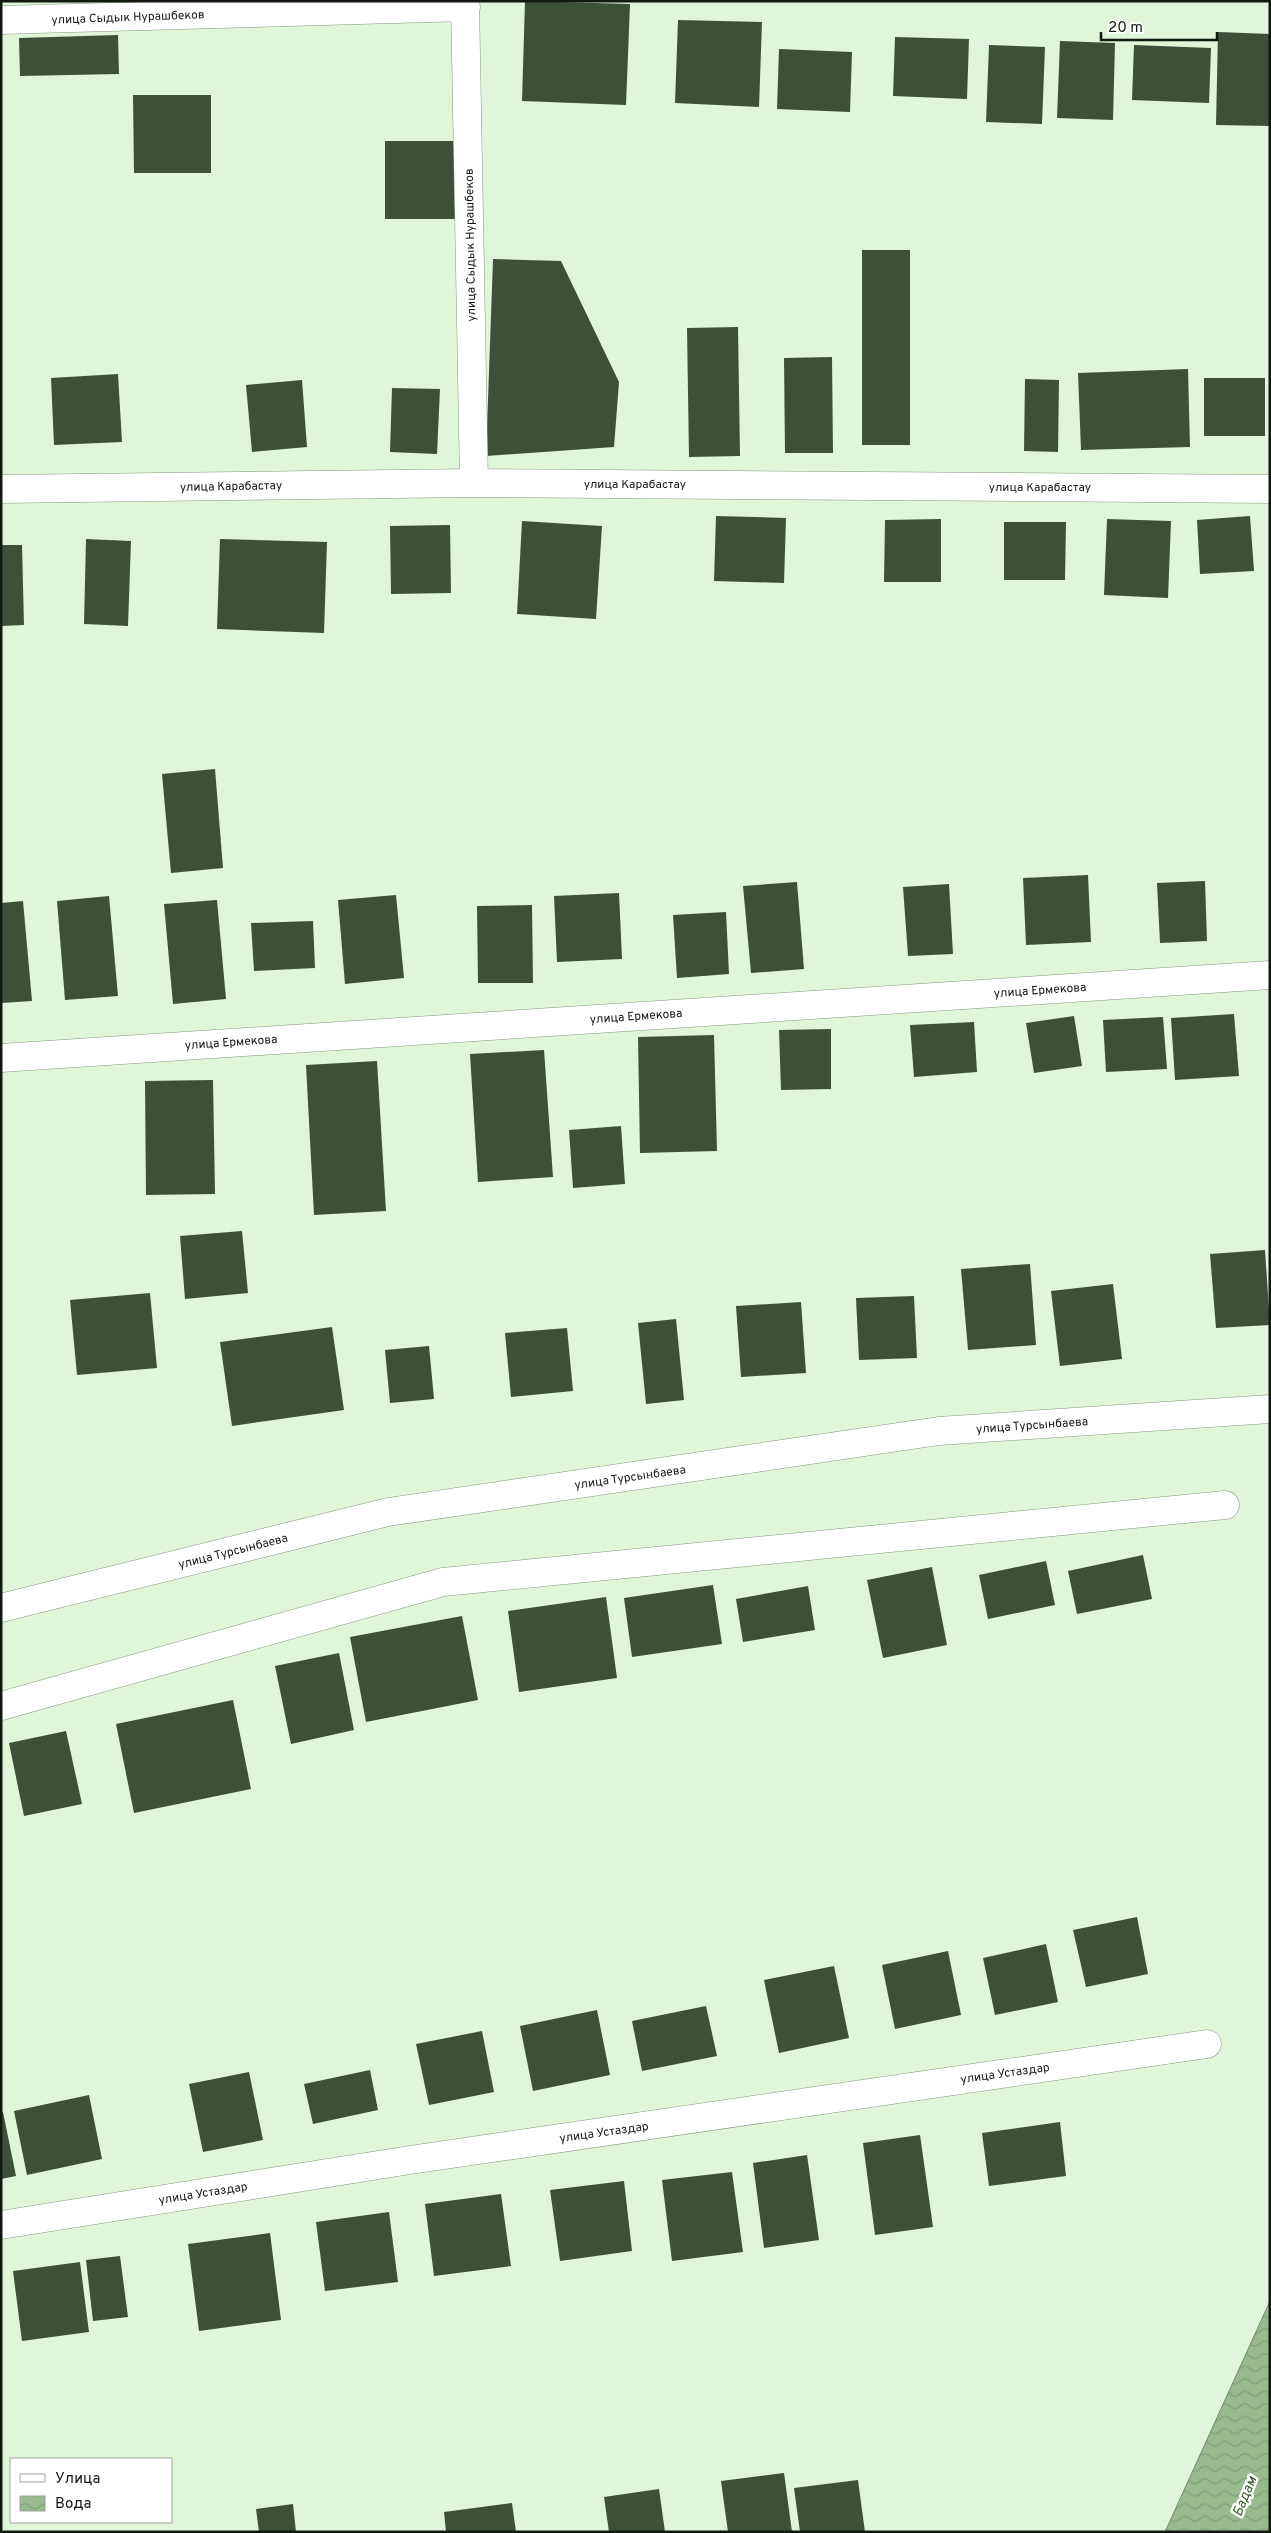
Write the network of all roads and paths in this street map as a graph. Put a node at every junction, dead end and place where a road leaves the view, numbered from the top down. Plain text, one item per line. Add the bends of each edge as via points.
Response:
1 (466, 4) edge
2 (1, 20) edge
3 (474, 483) junction
4 (1, 488) edge
5 (1270, 489) edge
6 (1270, 975) edge
7 (1, 1058) edge
8 (1270, 1409) edge
9 (1226, 1505) dead end
10 (1, 1608) edge
11 (1, 1706) edge
12 (1207, 2044) dead end
13 (1, 2225) edge

1 - 2 street, улица Сыдык Нурашбеков
1 - 3 street, улица Сыдык Нурашбеков
3 - 4 street, улица Карабастау
3 - 5 street, улица Карабастау
6 - 7 street, улица Ермекова
8 - 10 street, улица Турсынбаева via 939,1431 388,1512
9 - 11 street via 443,1582
12 - 13 street, улица Устаздар via 410,2160

